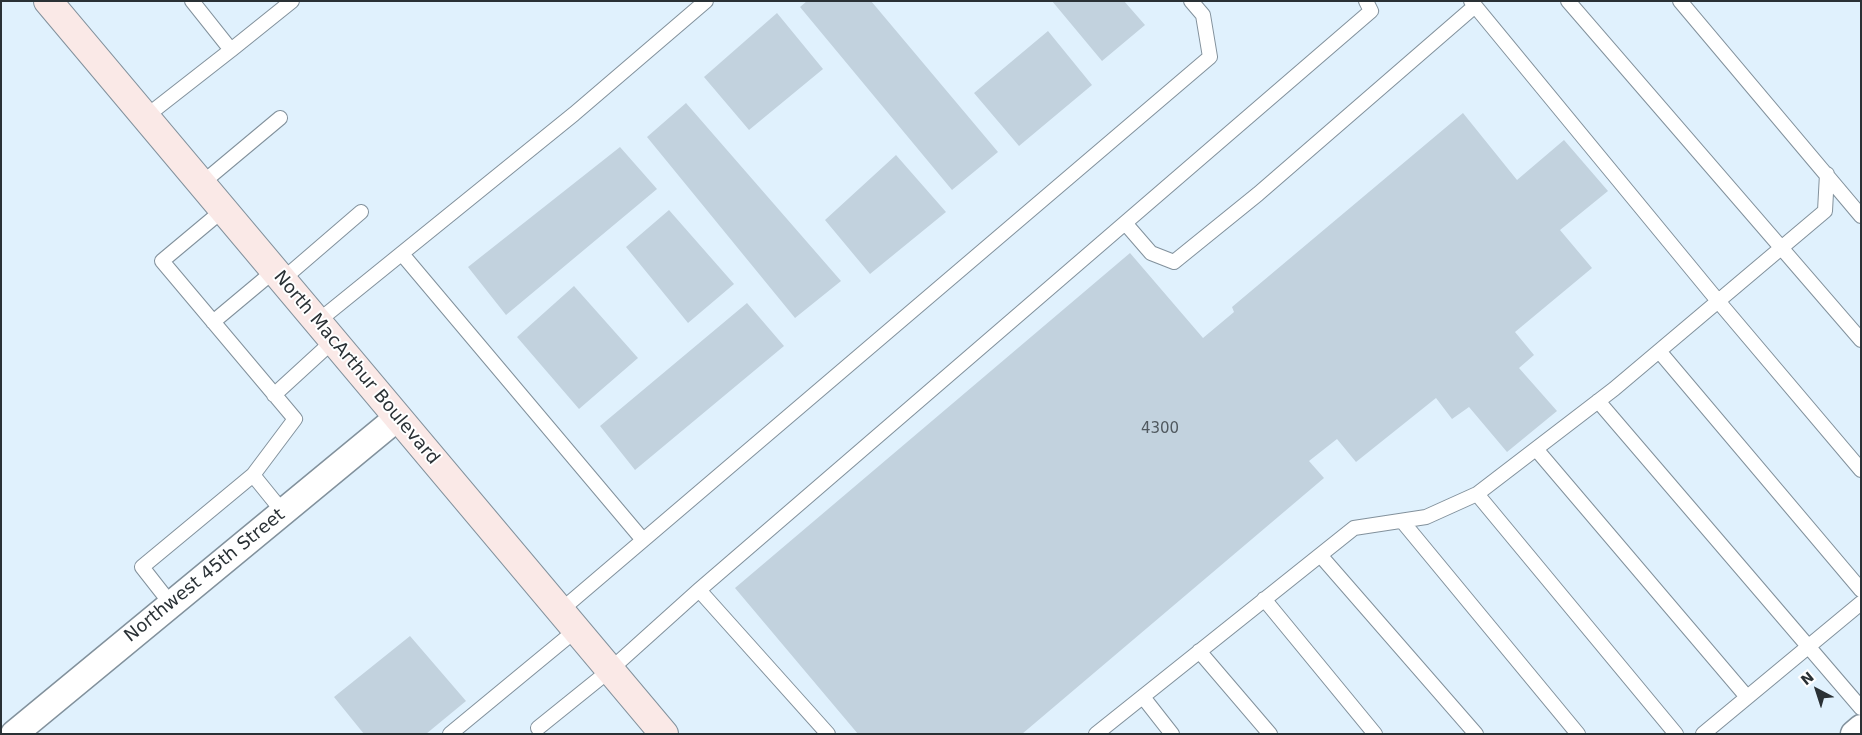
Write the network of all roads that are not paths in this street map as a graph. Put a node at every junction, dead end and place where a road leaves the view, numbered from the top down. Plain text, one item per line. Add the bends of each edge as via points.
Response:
1 (48, 1) edge
2 (192, 1) edge
3 (292, 1) edge
4 (706, 1) edge
5 (1191, 1) edge
6 (1366, 1) edge
7 (1568, 1) edge
8 (1680, 1) edge
9 (1473, 4) edge
10 (231, 50) junction
11 (144, 118) junction
12 (280, 118) dead end
13 (1827, 174) junction
14 (201, 184) junction
15 (224, 210) junction
16 (361, 212) dead end
17 (1861, 216) edge
18 (1125, 223) junction
19 (1781, 248) junction
20 (402, 254) junction
21 (278, 276) junction
22 (1718, 301) junction
23 (213, 322) junction
24 (325, 332) junction
25 (1861, 340) edge
26 (1659, 351) junction
27 (274, 394) junction
28 (1598, 402) junction
29 (397, 418) junction
30 (1536, 449) junction
31 (1861, 470) edge
32 (253, 475) junction
33 (1477, 494) junction
34 (284, 512) junction
35 (1402, 521) junction
36 (643, 540) junction
37 (1320, 555) junction
38 (699, 590) junction
39 (1861, 590) edge
40 (1264, 599) junction
41 (1861, 603) edge
42 (171, 604) junction
43 (568, 620) junction
44 (1809, 646) junction
45 (1199, 651) junction
46 (610, 670) junction
47 (1143, 697) junction
48 (1747, 697) junction
49 (1861, 708) edge
50 (1861, 728) edge
51 (538, 732) edge
52 (14, 734) edge
53 (450, 734) edge
54 (664, 734) edge
55 (828, 734) edge
56 (1096, 734) edge
57 (1172, 734) edge
58 (1270, 734) edge
59 (1375, 734) edge
60 (1476, 734) edge
61 (1578, 734) edge
62 (1676, 734) edge
63 (1703, 734) edge
64 (1854, 734) edge

1 - 11 main road, North MacArthur Boulevard
2 - 10 lane
3 - 10 lane
4 - 20 lane
5 - 36 lane via 1203,15 1210,57
6 - 18 lane via 1371,11
7 - 19 lane
8 - 13 lane
9 - 18 lane via 1258,194 1174,262 1152,253
9 - 22 lane
10 - 11 lane
11 - 14 main road, North MacArthur Boulevard
12 - 14 lane
13 - 17 lane
13 - 19 lane via 1825,210
14 - 15 main road, North MacArthur Boulevard
15 - 21 main road, North MacArthur Boulevard
15 - 23 lane via 162,261
16 - 21 lane
18 - 38 lane
19 - 22 lane
19 - 25 lane
20 - 24 lane
20 - 36 lane
21 - 23 lane
21 - 24 main road, North MacArthur Boulevard
22 - 26 lane
22 - 31 lane
23 - 27 lane
24 - 27 lane
24 - 29 main road, North MacArthur Boulevard
26 - 28 lane
26 - 39 lane
27 - 32 lane via 295,419
28 - 30 lane
28 - 44 lane
29 - 34 street, Northwest 45th Street
29 - 43 main road, North MacArthur Boulevard
30 - 33 lane
30 - 48 lane
32 - 34 lane
32 - 42 lane via 142,567
33 - 35 lane via 1426,517
33 - 62 lane
34 - 42 street, Northwest 45th Street
35 - 37 lane via 1354,528
35 - 61 lane
36 - 43 lane
37 - 40 lane
37 - 60 lane
38 - 46 lane
38 - 55 lane
40 - 45 lane
40 - 59 lane
41 - 44 lane
42 - 52 street, Northwest 45th Street
43 - 46 main road, North MacArthur Boulevard
43 - 53 lane
44 - 48 lane
44 - 49 lane
45 - 47 lane
45 - 58 lane
46 - 51 lane
46 - 54 main road, North MacArthur Boulevard
47 - 56 lane
47 - 57 lane
48 - 63 lane
50 - 64 street

